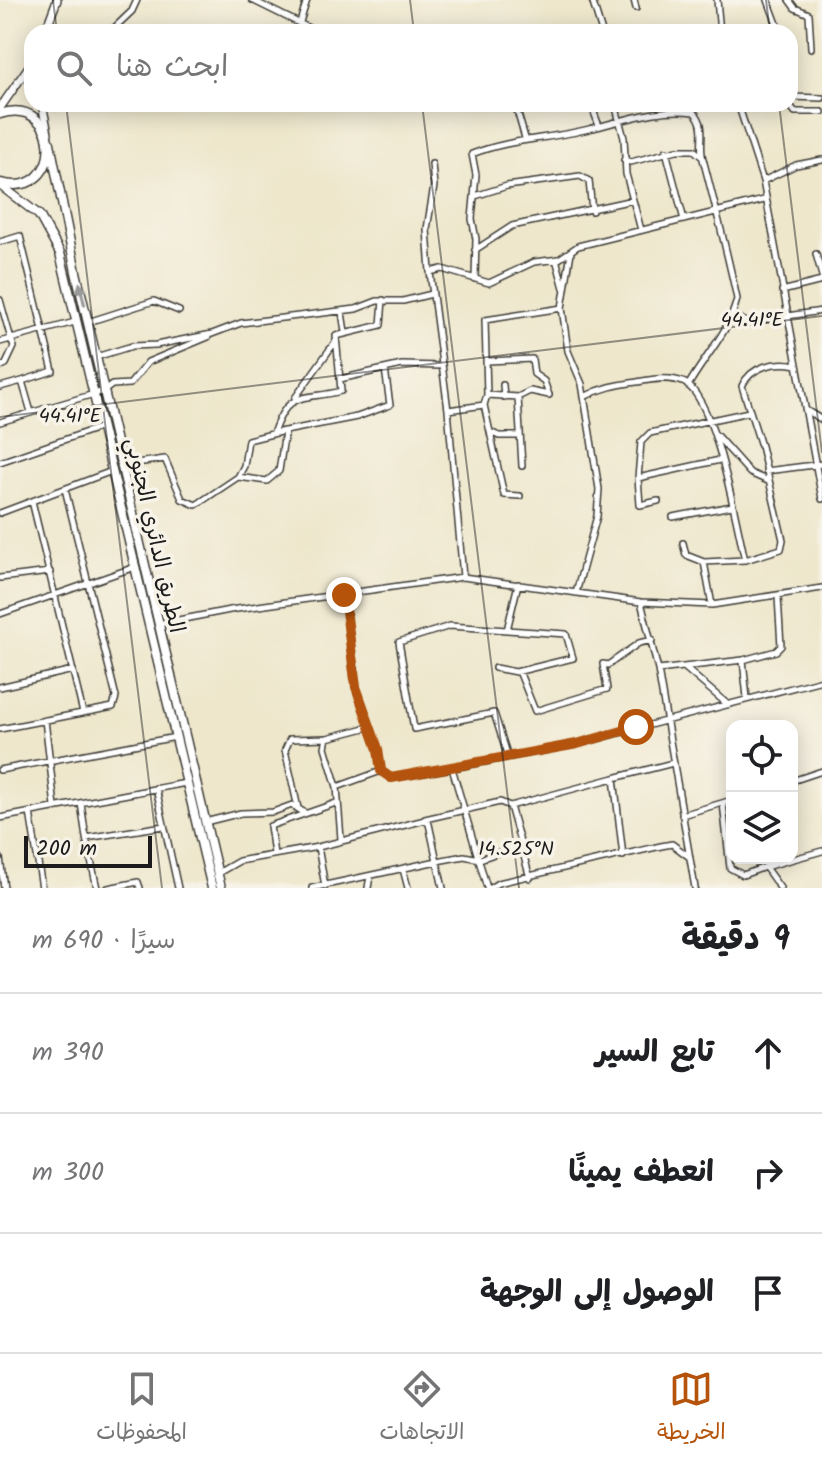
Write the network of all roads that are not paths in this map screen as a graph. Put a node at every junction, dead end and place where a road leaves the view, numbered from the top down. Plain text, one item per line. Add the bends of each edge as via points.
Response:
1 (57, 0) edge
2 (137, 0) edge
3 (252, 0) edge
4 (307, 0) edge
5 (592, 0) edge
6 (634, 0) edge
7 (717, 0) edge
8 (768, 0) edge
9 (789, 0) edge
10 (636, 8) dead end
11 (300, 22) junction
12 (48, 24) edge
13 (118, 24) edge
14 (303, 24) edge
15 (600, 24) edge
16 (719, 24) edge
17 (777, 24) edge
18 (811, 48) dead end
19 (24, 74) edge
20 (798, 97) edge
21 (822, 98) edge
22 (0, 111) edge
23 (44, 112) edge
24 (517, 112) edge
25 (594, 112) edge
26 (616, 112) edge
27 (678, 112) edge
28 (690, 112) edge
29 (741, 112) edge
30 (798, 112) edge
31 (822, 112) edge
32 (618, 120) junction
33 (599, 126) junction
34 (525, 138) junction
35 (50, 143) junction
36 (666, 151) junction
37 (701, 156) junction
38 (624, 160) junction
39 (822, 160) edge
40 (432, 164) dead end
41 (763, 181) junction
42 (0, 184) edge
43 (475, 196) junction
44 (633, 200) junction
45 (764, 200) junction
46 (592, 211) junction
47 (718, 211) junction
48 (684, 220) junction
49 (641, 230) junction
50 (0, 242) edge
51 (474, 250) junction
52 (571, 252) junction
53 (816, 254) dead end
54 (556, 259) junction
55 (439, 270) junction
56 (430, 272) junction
57 (822, 278) edge
58 (475, 279) junction
59 (564, 289) junction
60 (782, 291) junction
61 (432, 294) junction
62 (0, 300) edge
63 (383, 300) junction
64 (562, 308) junction
65 (179, 311) dead end
66 (822, 311) edge
67 (342, 312) junction
68 (733, 313) junction
69 (787, 316) junction
70 (77, 321) junction
71 (88, 322) junction
72 (43, 330) junction
73 (345, 332) junction
74 (212, 334) junction
75 (11, 339) junction
76 (0, 342) edge
77 (335, 342) junction
78 (96, 357) junction
79 (488, 361) junction
80 (797, 365) junction
81 (442, 366) junction
82 (0, 367) edge
83 (385, 369) junction
84 (340, 379) junction
85 (22, 381) junction
86 (503, 385) dead end
87 (688, 386) junction
88 (0, 387) edge
89 (99, 392) junction
90 (487, 395) junction
91 (504, 397) junction
92 (518, 397) junction
93 (584, 397) junction
94 (295, 399) junction
95 (484, 405) junction
96 (805, 409) junction
97 (448, 410) junction
98 (31, 412) junction
99 (749, 412) junction
100 (822, 420) edge
101 (711, 421) junction
102 (0, 422) edge
103 (102, 426) junction
104 (285, 431) junction
105 (490, 432) junction
106 (714, 433) junction
107 (273, 434) junction
108 (520, 436) junction
109 (720, 460) junction
110 (120, 461) junction
111 (0, 462) edge
112 (819, 464) edge
113 (522, 466) dead end
114 (113, 471) junction
115 (766, 471) junction
116 (238, 477) junction
117 (638, 478) junction
118 (768, 481) junction
119 (65, 489) junction
120 (520, 496) dead end
121 (822, 499) edge
122 (32, 501) junction
123 (658, 501) dead end
124 (732, 506) junction
125 (0, 513) edge
126 (673, 517) dead end
127 (683, 543) dead end
128 (745, 560) junction
129 (704, 562) junction
130 (136, 567) junction
131 (50, 572) junction
132 (463, 577) junction
133 (0, 578) edge
134 (90, 583) junction
135 (518, 584) junction
136 (822, 588) edge
137 (576, 593) junction
138 (56, 595) junction
139 (344, 595) junction
140 (778, 597) junction
141 (641, 602) junction
142 (712, 605) junction
143 (0, 614) edge
144 (158, 624) junction
145 (507, 630) junction
146 (652, 640) junction
147 (743, 660) junction
148 (495, 668) dead end
149 (684, 668) junction
150 (73, 670) junction
151 (658, 670) junction
152 (519, 671) junction
153 (822, 680) edge
154 (0, 687) edge
155 (747, 698) junction
156 (726, 703) junction
157 (83, 713) junction
158 (665, 719) junction
159 (45, 720) junction
160 (369, 727) junction
161 (0, 729) edge
162 (176, 737) junction
163 (327, 738) junction
164 (508, 758) junction
165 (50, 761) junction
166 (673, 763) junction
167 (452, 768) junction
168 (0, 770) edge
169 (381, 771) junction
170 (822, 771) edge
171 (614, 778) junction
172 (798, 779) edge
173 (187, 783) junction
174 (337, 787) junction
175 (156, 788) junction
176 (726, 802) edge
177 (80, 803) junction
178 (336, 803) junction
179 (723, 803) junction
180 (510, 806) junction
181 (55, 807) junction
182 (298, 808) junction
183 (464, 810) junction
184 (30, 812) junction
185 (305, 813) junction
186 (682, 815) junction
187 (0, 818) edge
188 (425, 820) junction
189 (205, 822) junction
190 (164, 826) junction
191 (86, 838) junction
192 (341, 839) junction
193 (522, 844) junction
194 (318, 847) junction
195 (822, 851) edge
196 (274, 854) junction
197 (623, 856) junction
198 (689, 857) junction
199 (0, 858) edge
200 (480, 859) junction
201 (437, 861) junction
202 (765, 867) junction
203 (403, 869) junction
204 (217, 873) junction
205 (370, 876) junction
206 (530, 878) junction
207 (349, 885) edge
208 (325, 886) junction
209 (4, 888) edge
210 (42, 888) edge
211 (97, 888) edge
212 (108, 888) edge
213 (140, 888) edge
214 (178, 888) edge
215 (212, 888) edge
216 (221, 888) edge
217 (312, 888) edge
218 (368, 888) edge
219 (408, 888) edge
220 (443, 888) edge
221 (489, 888) edge
222 (695, 888) edge
223 (780, 888) edge

1 - 12 street
2 - 13 street
3 - 11 street
4 - 11 street
5 - 15 street
6 - 10 street
7 - 16 street
8 - 17 street
9 - 18 street via 809,14
11 - 14 street
19 - 22 street
20 - 21 street
22 - 35 main road via 28,114
23 - 35 street
24 - 34 street
25 - 33 street
26 - 32 street
27 - 32 street
28 - 37 street via 701,121
29 - 41 street
30 - 31 street
32 - 33 street
32 - 38 street
33 - 34 street
34 - 43 street via 472,154
35 - 42 main road via 38,176 16,186
71 -> 35 main road, الطريق الدائري الجنوبي
36 - 37 street via 687,149
36 - 38 street
36 - 48 street
37 - 47 street
38 - 44 street
39 - 41 street via 796,165
40 - 56 street
41 - 45 street
42 - 70 main road, الطريق الدائري الجنوبي via 50,230
43 - 46 street via 580,176 589,181
43 - 51 street
44 - 46 street
44 - 49 street
45 - 47 street
45 - 60 street
46 - 51 street via 512,226
47 - 48 street
47 - 68 street via 737,299
48 - 49 street
49 - 52 street
50 - 72 street via 20,236
51 - 58 street
52 - 54 street
52 - 59 street
53 - 57 street
54 - 58 street via 534,262 489,283
54 - 59 street
55 - 56 street
55 - 58 street
55 - 61 street
56 - 61 street
57 - 60 street
59 - 64 street
60 - 69 street
61 - 63 street
61 - 81 street
62 - 75 street
63 - 67 street
63 - 73 street via 381,325
64 - 79 street via 485,320
64 - 93 street via 568,351
65 - 71 street via 154,301
66 - 69 street
67 - 73 street
67 - 74 street via 241,323
68 - 69 street via 745,322
68 - 87 street
69 - 80 street
70 - 72 street
70 - 89 main road, الطريق الدائري الجنوبي
71 - 78 main road, الطريق الدائري الجنوبي
72 - 75 street
72 - 85 street via 53,371
73 - 77 street
74 - 78 street
74 - 89 street via 148,362 130,384
75 - 76 street
75 - 82 street via 14,347
77 - 84 street
77 - 94 street
78 - 89 main road, الطريق الدائري الجنوبي
79 - 90 street
79 - 92 street via 532,359 534,374 544,381 549,395 530,391
80 - 96 street
80 - 99 street via 772,363 744,381
81 - 83 street
81 - 97 street
83 - 84 street
83 - 104 street via 390,405
84 - 94 street via 341,391
85 - 88 street
85 - 98 street
86 - 91 street
87 - 93 street via 670,379 650,380 614,384
87 - 101 street
89 - 98 street
89 - 103 main road, الطريق الدائري الجنوبي
89 - 110 main road, الطريق الدائري الجنوبي
90 - 91 street
90 - 95 street
91 - 92 street
92 - 108 street
93 - 137 street via 599,489
94 - 107 street via 280,415
95 - 97 street
95 - 105 street
96 - 100 street
96 - 112 street
97 - 132 street
98 - 102 street
99 - 101 street
99 - 115 street
101 - 106 street
101 - 117 street via 676,424 643,437
103 - 111 street
103 - 114 main road, الطريق الدائري الجنوبي
104 - 107 street
104 - 116 street via 275,477
105 - 108 street
105 - 120 street via 504,495
106 - 109 street
106 - 118 street via 750,473
107 - 116 street via 248,440
108 - 113 street
109 - 117 street
109 - 124 street
110 - 116 street via 165,459 182,499 196,505
110 - 144 main road, الطريق الدائري الجنوبي
112 - 115 street
112 - 121 street
114 - 119 street
114 - 130 main road, الطريق الدائري الجنوبي
115 - 118 street
117 - 123 street via 640,505
118 - 128 street via 781,549
119 - 122 street
119 - 134 street
122 - 125 street
122 - 131 street
124 - 126 street
124 - 128 street
127 - 129 street via 686,555
128 - 129 street
129 - 142 street
130 - 134 street
130 - 162 main road, الطريق الدائري الجنوبي
131 - 133 street
131 - 138 street
132 - 135 street
132 - 139 street
134 - 138 street
134 - 157 street via 116,697 113,707
135 - 137 street
135 - 145 street
136 - 140 street
137 - 141 street
138 - 143 street
138 - 150 street
139 - 144 street
139 - 160 street via 356,687
140 - 142 street
140 - 147 street via 781,646
141 - 142 street
141 - 146 street
144 - 189 main road, الطريق الدائري الجنوبي
145 - 152 street via 566,634 574,651 573,658
145 - 164 street via 450,626 399,642 414,729 494,713
146 - 151 street
146 - 152 street via 603,664 607,689 535,711
147 - 149 street
147 - 155 street
148 - 152 street
149 - 151 street
149 - 156 street
150 - 154 street
150 - 157 street
151 - 158 street
153 - 155 street
155 - 156 street
156 - 158 street
157 - 159 street
158 - 164 street
158 - 166 street
159 - 161 street
159 - 165 street
160 - 163 street
160 - 169 street
162 - 165 street
162 - 173 main road, الطريق الدائري الجنوبي
163 - 174 street
163 - 182 street via 290,739 285,750
164 - 167 street
165 - 168 street
165 - 181 street
166 - 171 street
166 - 186 street
167 - 169 street via 391,778
167 - 183 street
169 - 174 street
170 - 172 street
171 - 180 street
171 - 197 street
173 - 175 street
173 - 215 main road, الطريق الدائري الجنوبي
174 - 178 street
175 - 177 street
175 - 190 street
176 - 179 street
177 - 181 street
177 - 191 street
178 - 185 street
178 - 192 street
179 - 186 street
179 - 202 street via 730,868 743,875
180 - 183 street via 500,802
180 - 193 street
181 - 184 street
182 - 185 street
182 - 189 street
183 - 188 street
183 - 200 street
184 - 187 street
184 - 210 street
185 - 196 street via 270,826
186 - 198 street
188 - 192 street
188 - 201 street
189 - 204 main road, الطريق الدائري الجنوبي
190 - 191 street
190 - 214 street
191 - 211 street
192 - 194 street
193 - 200 street
193 - 206 street
194 - 196 street
194 - 208 street
195 - 202 street
196 - 204 street via 239,861
197 - 198 street via 672,844
197 - 206 street
198 - 222 street
199 - 209 street
200 - 201 street
200 - 221 street
201 - 203 street
201 - 220 street
202 - 223 street
203 - 205 street
203 - 219 street
204 - 216 main road, الطريق الدائري الجنوبي
205 - 207 street
205 - 218 street
206 - 221 street
207 - 208 street
208 - 217 street
212 - 213 street via 138,882

